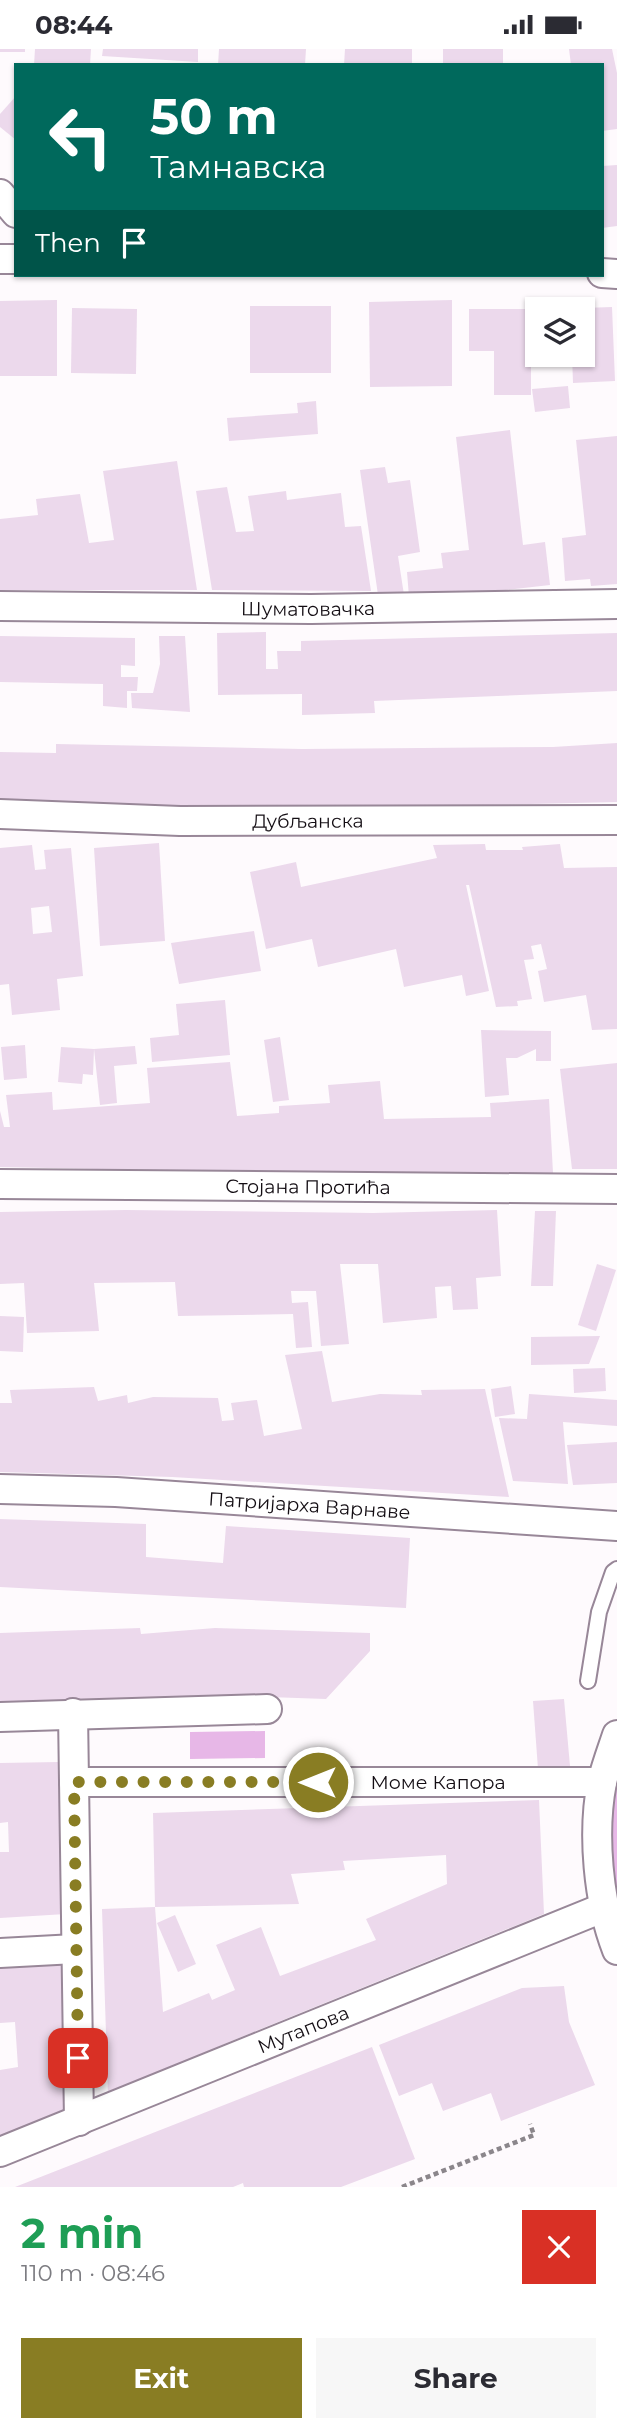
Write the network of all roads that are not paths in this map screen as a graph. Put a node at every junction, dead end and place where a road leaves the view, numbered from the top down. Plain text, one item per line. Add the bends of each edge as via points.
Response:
1 (0, 194) edge
2 (14, 211) edge
3 (617, 604) edge
4 (0, 607) edge
5 (0, 814) edge
6 (617, 820) edge
7 (0, 1184) edge
8 (617, 1189) edge
9 (0, 1489) edge
10 (617, 1526) edge
11 (617, 1569) edge
12 (588, 1681) dead end
13 (267, 1709) dead end
14 (73, 1713) junction
15 (0, 1717) edge
16 (617, 1735) edge
17 (74, 1782) junction
18 (603, 1782) junction
19 (606, 1907) junction
20 (75, 1949) junction
21 (617, 1950) edge
22 (0, 1953) edge
23 (79, 2121) junction
24 (0, 2152) edge

1 - 2 street
3 - 4 street, Шуматовачка via 311,609
5 - 6 street, Дубљанска via 180,821
7 - 8 street, Стојана Протића
9 - 10 street, Патријарха Варнаве via 129,1493
11 - 12 lane via 599,1612
13 - 14 street
14 - 15 street
14 - 17 street
16 - 18 street
17 - 18 street, Моме Капора
17 - 20 street
18 - 19 street via 599,1825
19 - 21 street
19 - 23 street, Мутапова
20 - 22 street
20 - 23 street
23 - 24 street, Мутапова

